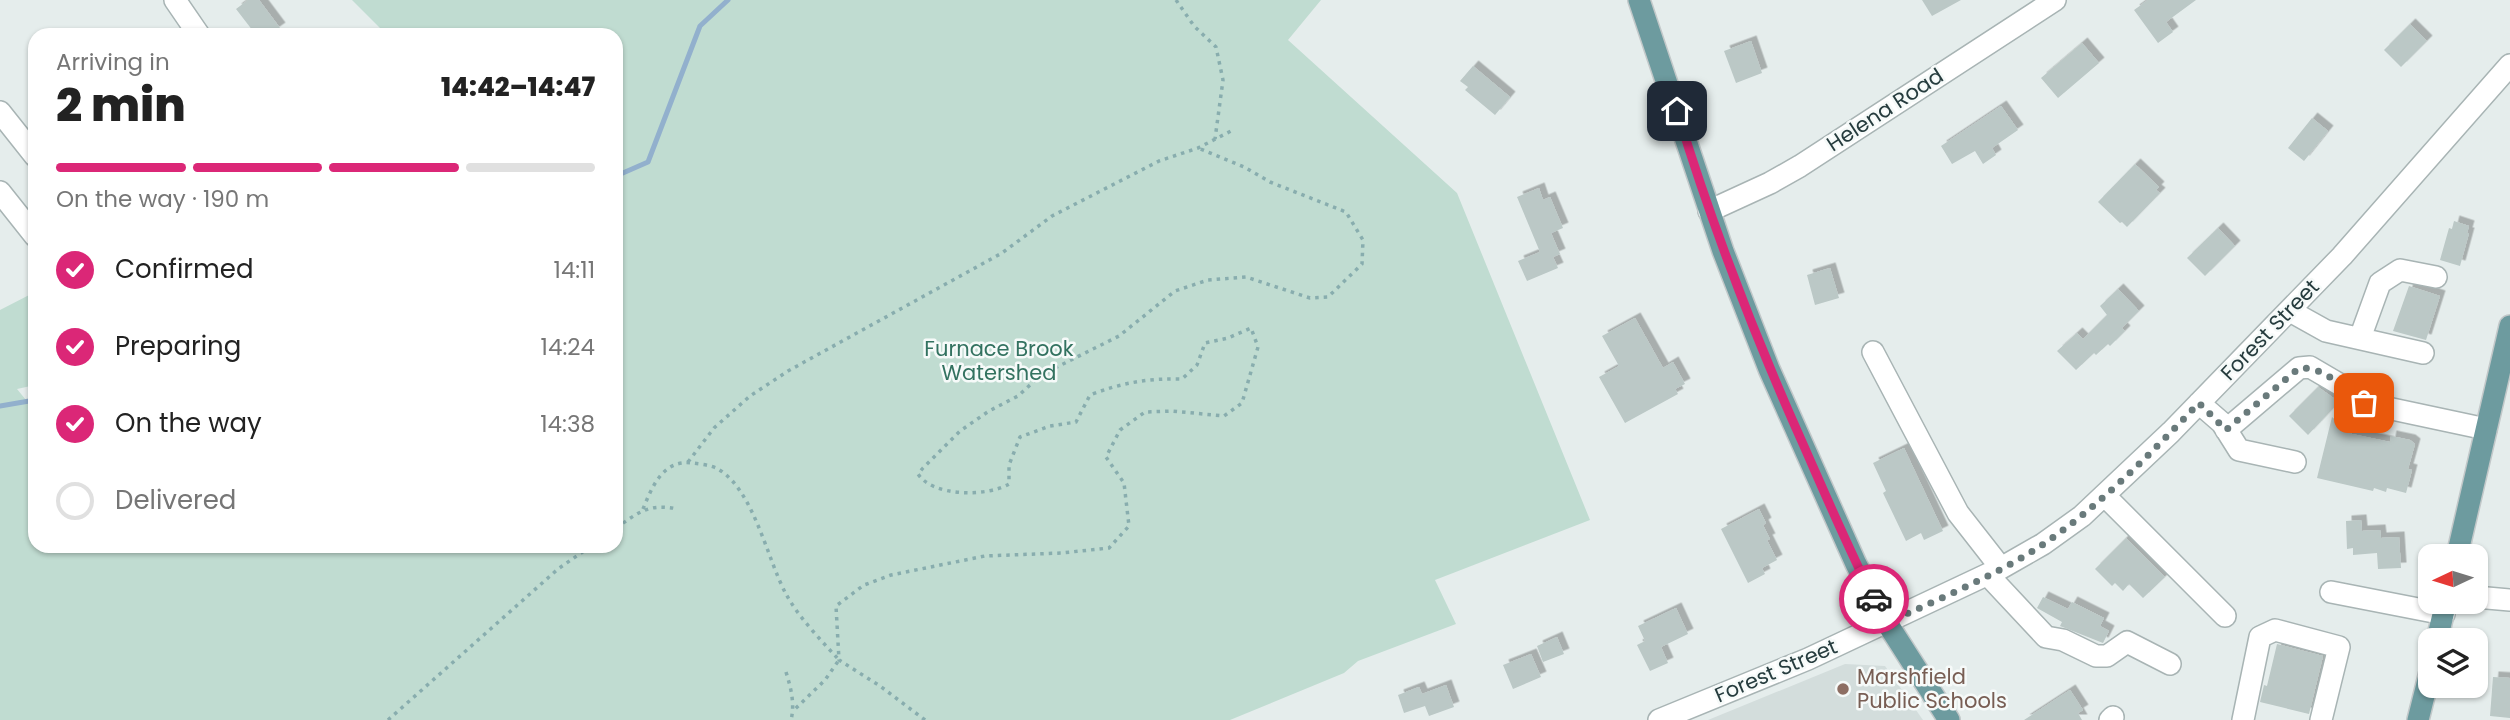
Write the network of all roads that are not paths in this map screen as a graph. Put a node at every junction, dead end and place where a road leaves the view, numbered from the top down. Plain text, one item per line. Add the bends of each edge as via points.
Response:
1 (175, 0) edge
2 (1639, 0) edge
3 (2055, 0) edge
4 (194, 28) edge
5 (2510, 65) edge
6 (0, 112) edge
7 (28, 147) edge
8 (0, 192) edge
9 (1709, 211) junction
10 (28, 227) edge
11 (2436, 276) dead end
12 (2290, 311) junction
13 (2510, 327) edge
14 (2360, 338) junction
15 (1873, 352) dead end
16 (2423, 353) dead end
17 (2199, 403) junction
18 (2486, 429) junction
19 (2226, 430) junction
20 (2295, 462) dead end
21 (2105, 496) junction
22 (2460, 544) edge
23 (1995, 571) junction
24 (2330, 592) dead end
25 (2488, 598) edge
26 (2510, 600) edge
27 (2418, 604) edge
28 (2225, 616) dead end
29 (1887, 623) junction
30 (2170, 664) dead end
31 (2424, 698) edge
32 (1659, 720) edge
33 (1949, 720) edge
34 (2243, 720) edge
35 (2321, 720) edge
36 (2418, 720) edge

1 - 4 street
2 - 9 main road
3 - 9 street, Helena Road via 1800,166
5 - 12 street, Forest Street
6 - 7 street
8 - 10 street
9 - 29 main road via 1769,369
11 - 14 street via 2400,270 2380,283
12 - 14 street via 2326,331
12 - 17 street, Forest Street
13 - 18 main road
14 - 16 street
15 - 23 street via 1958,513
17 - 19 street
17 - 21 street, Forest Street
18 - 19 street via 2364,403 2310,367 2299,368
18 - 22 main road
19 - 20 street via 2239,450
21 - 23 street, Forest Street via 2043,544
21 - 28 street
23 - 29 street, Forest Street
23 - 30 street via 2046,637 2096,656 2107,656 2127,642
24 - 27 street
25 - 26 street
29 - 32 street, Forest Street
29 - 33 main road
31 - 36 main road
34 - 35 street via 2260,637 2275,630 2339,647

